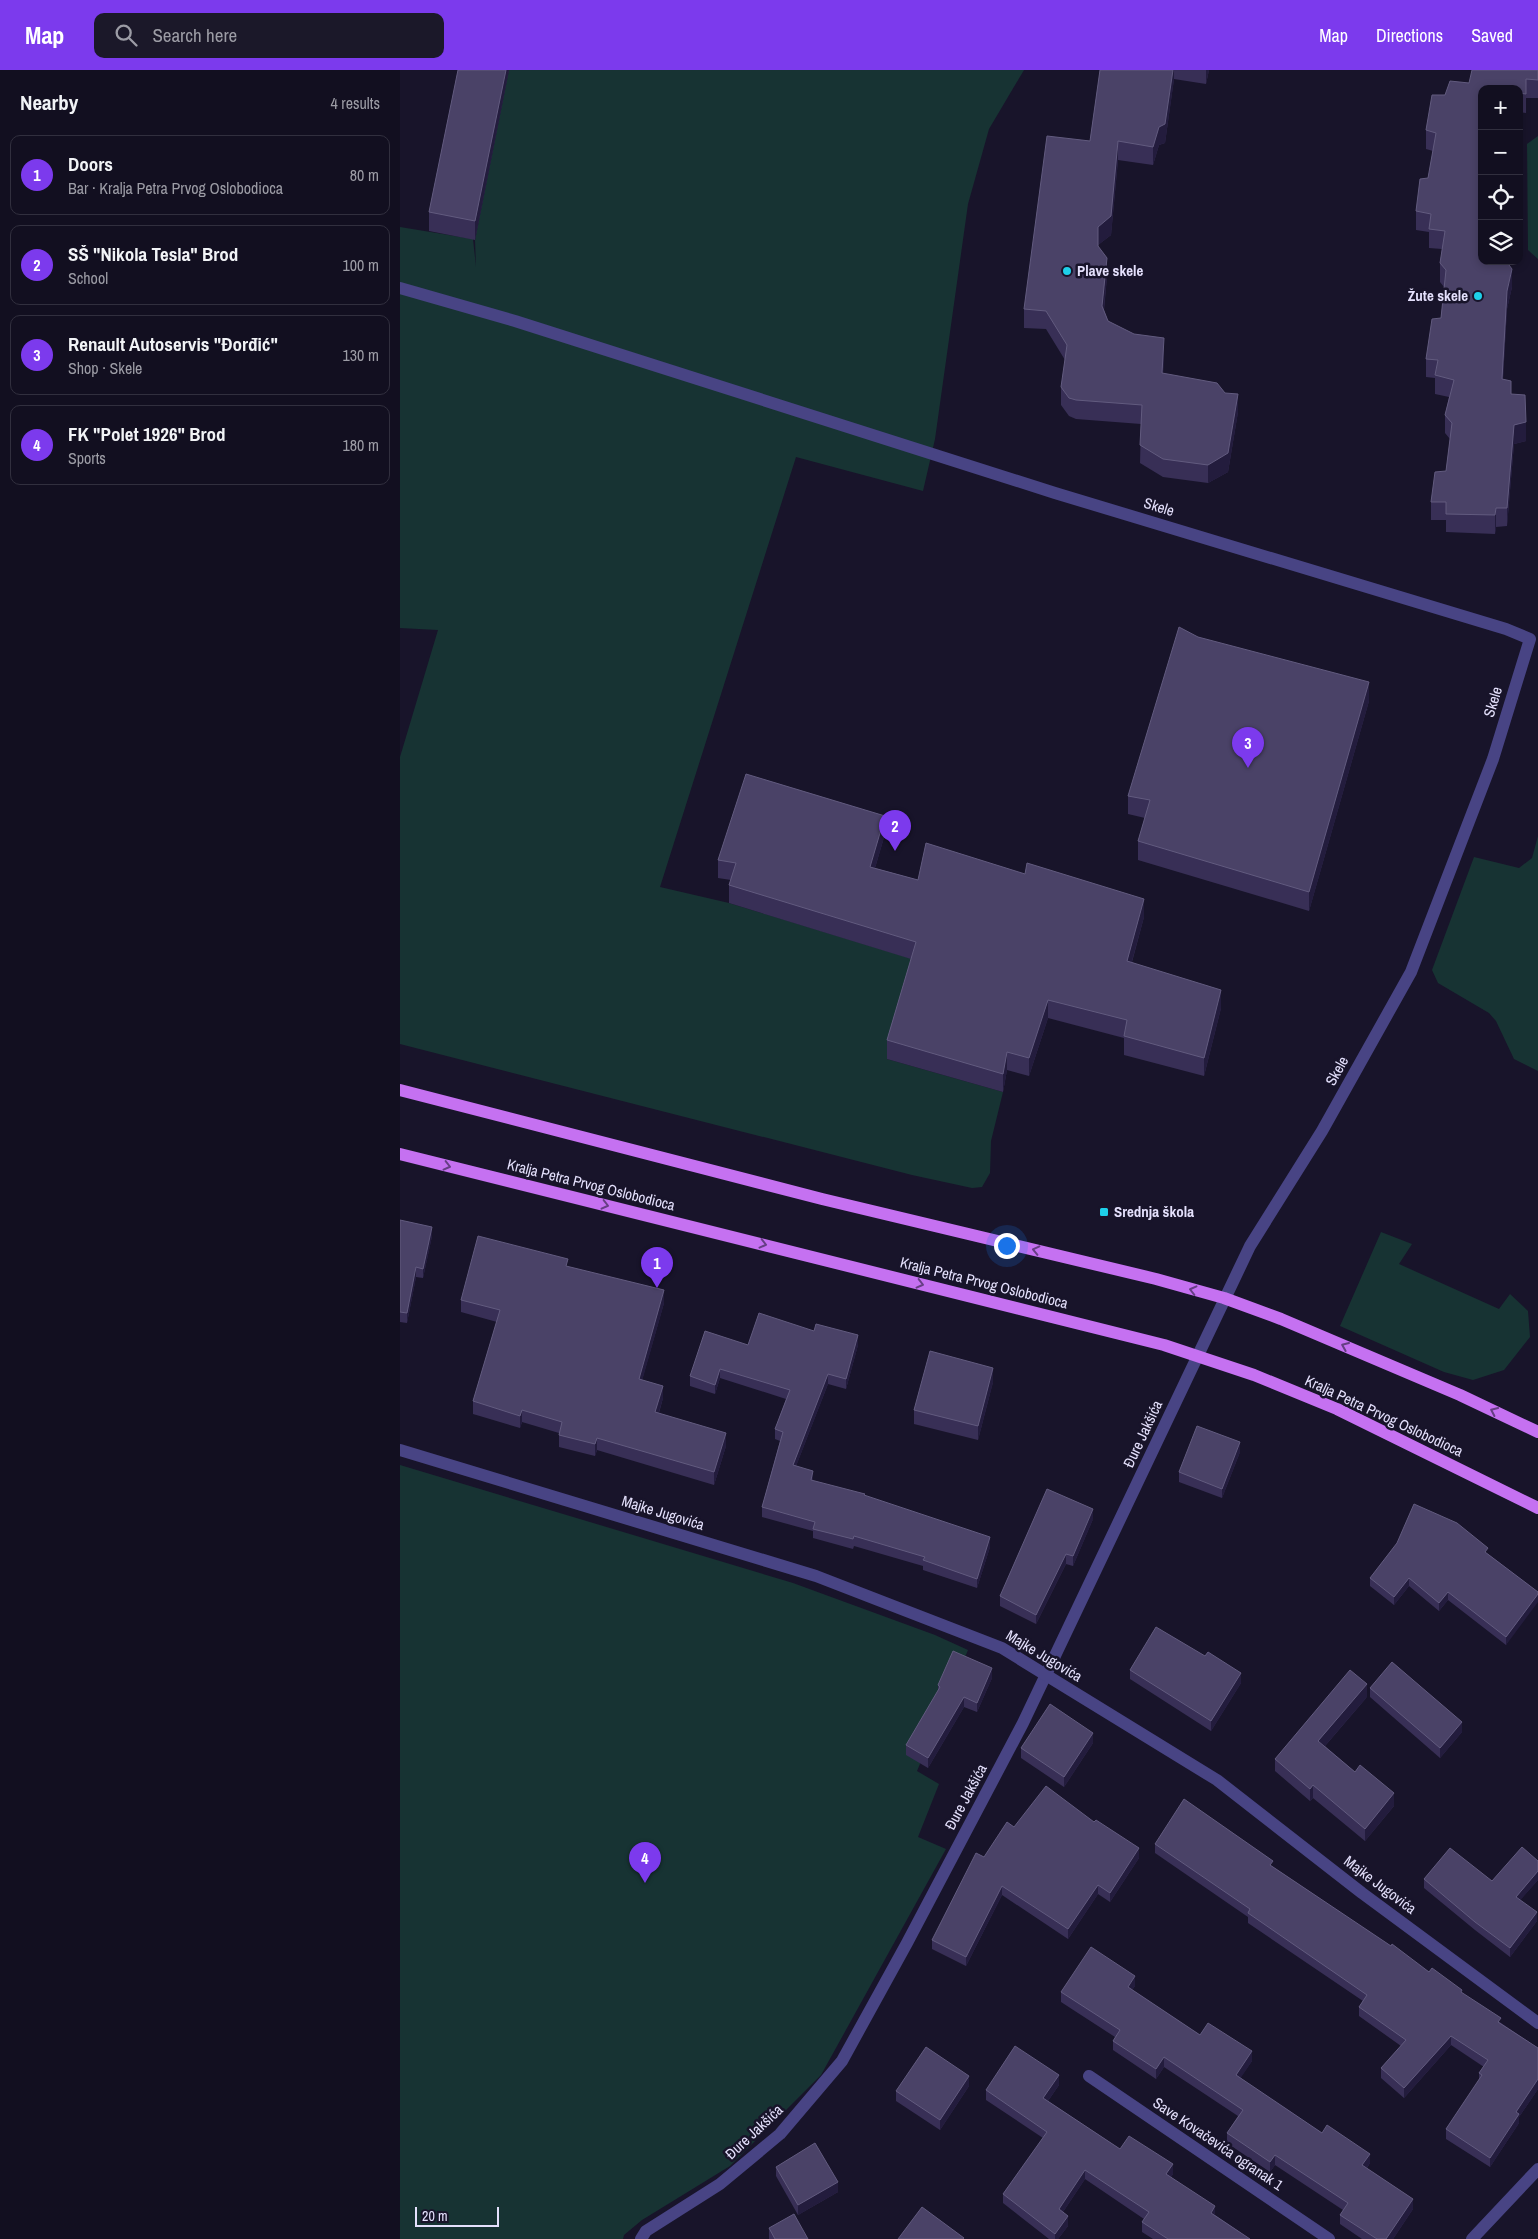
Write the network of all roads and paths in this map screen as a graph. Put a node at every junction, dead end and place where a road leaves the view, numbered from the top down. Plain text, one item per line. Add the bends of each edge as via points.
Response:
1 (400, 288) edge
2 (1534, 640) edge
3 (400, 1090) edge
4 (400, 1154) edge
5 (1224, 1298) junction
6 (1197, 1357) junction
7 (1538, 1432) edge
8 (400, 1450) edge
9 (1538, 1508) edge
10 (1046, 1675) junction
11 (1538, 2023) edge
12 (1089, 2076) dead end
13 (1538, 2169) edge
14 (641, 2239) edge
15 (1328, 2239) edge
16 (1472, 2239) edge

1 - 2 street, Skele via 515,321
2 - 5 street, Skele via 1493,759 1411,972 1318,1140 1250,1246
5 -> 3 main road
4 -> 6 main road, Kralja Petra Prvog Oslobodioca via 1133,1337
5 - 6 street, Đure Jakšića
7 -> 5 main road via 1460,1395
6 - 9 main road, Kralja Petra Prvog Oslobodioca via 1254,1375 1338,1409
6 - 10 street, Đure Jakšića
8 - 10 street, Majke Jugovića via 816,1576 1002,1648
10 - 11 street, Majke Jugovića via 1217,1780 1362,1893
10 - 14 street, Đure Jakšića via 842,2061 780,2134 720,2184 646,2231
12 - 15 street, Save Kovačevića ogranak 1
13 - 16 street

